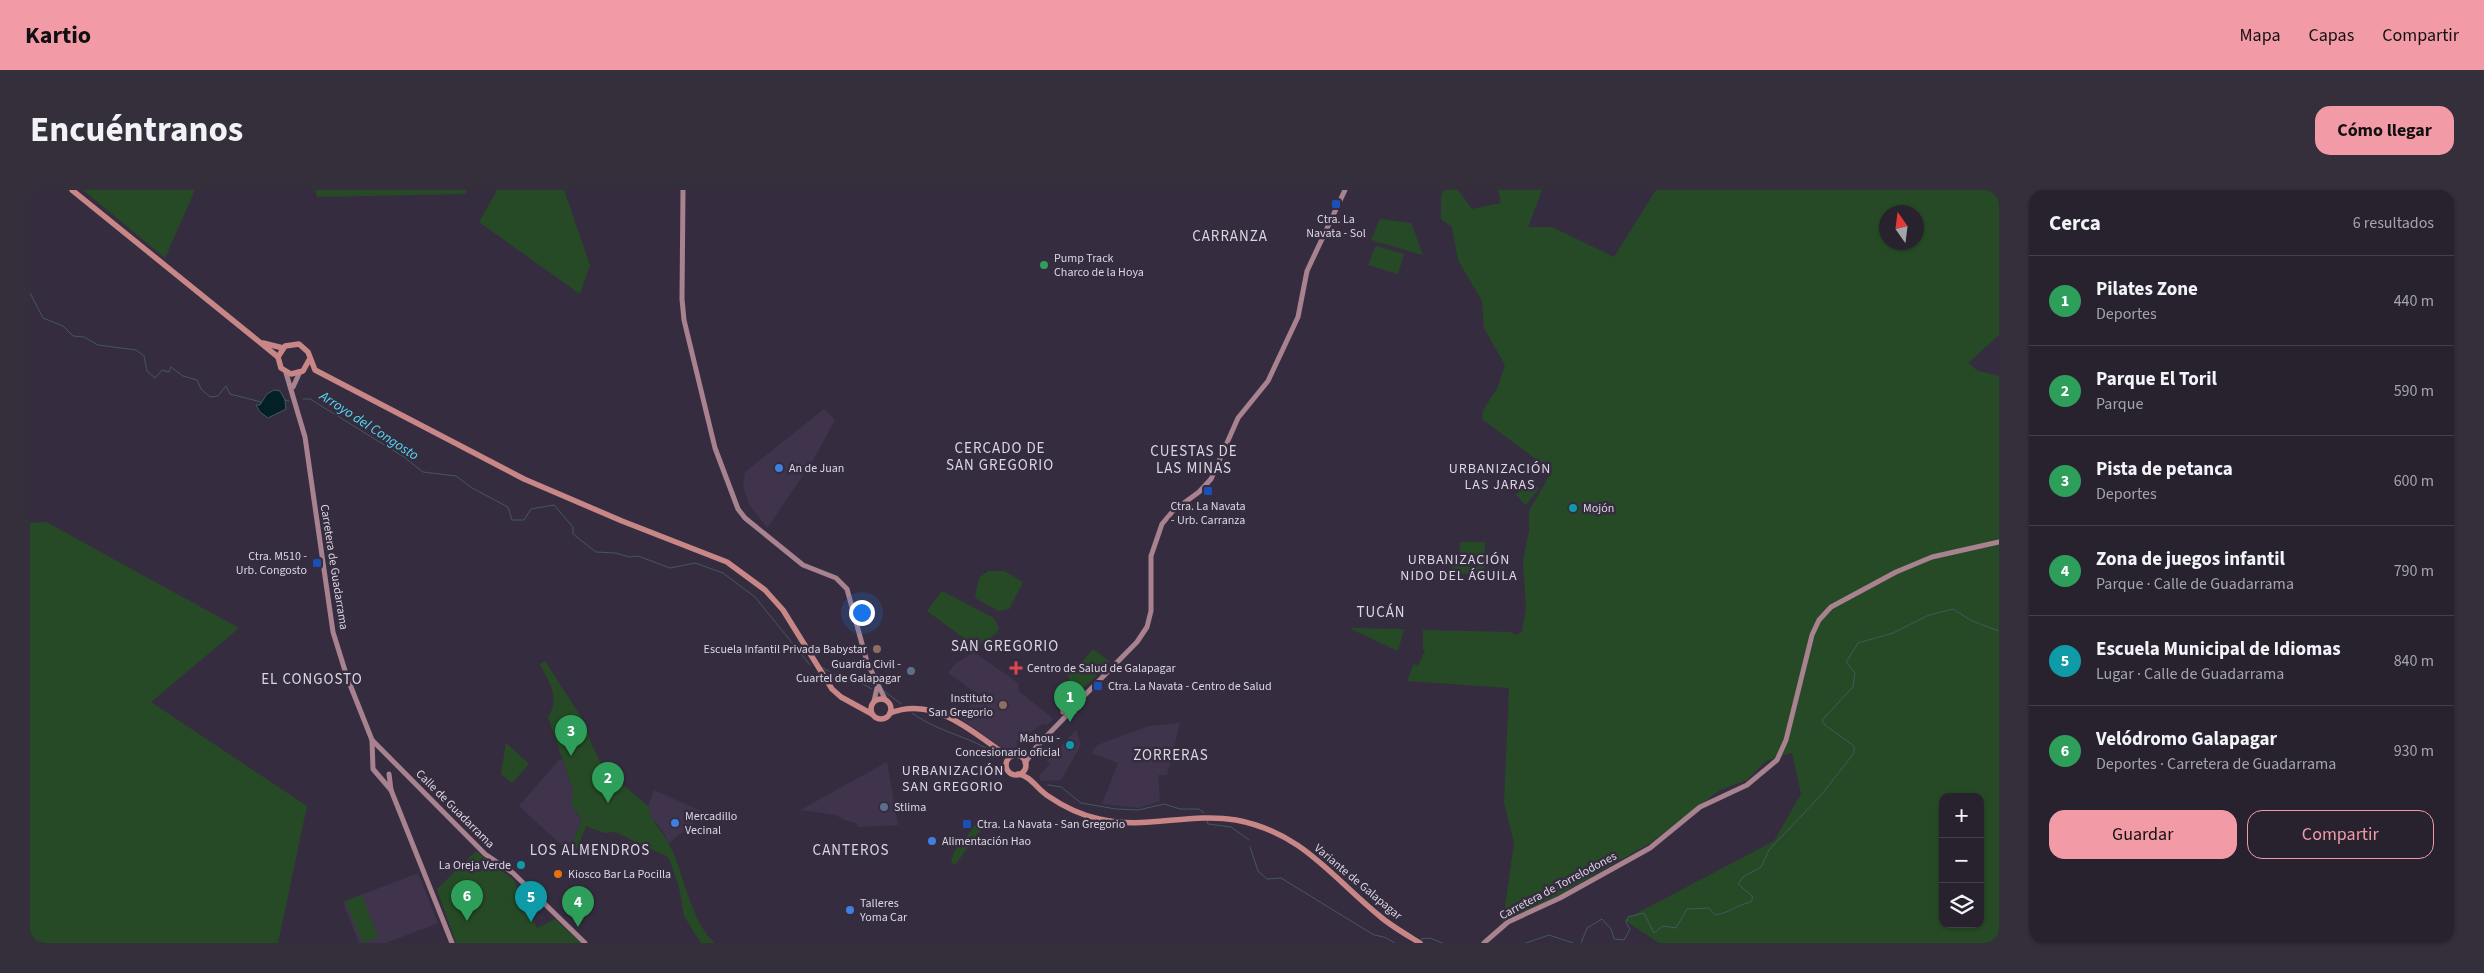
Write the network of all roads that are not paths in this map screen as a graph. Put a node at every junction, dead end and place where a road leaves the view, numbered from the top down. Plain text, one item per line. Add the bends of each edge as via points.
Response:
1 (72, 190) edge
2 (683, 190) edge
3 (1345, 190) edge
4 (260, 341) junction
5 (283, 348) junction
6 (278, 357) junction
7 (309, 360) junction
8 (315, 370) junction
9 (286, 373) junction
10 (301, 373) junction
11 (293, 392) junction
12 (1999, 542) edge
13 (876, 685) junction
14 (887, 701) junction
15 (873, 702) junction
16 (1075, 703) junction
17 (858, 705) junction
18 (903, 709) junction
19 (1066, 712) junction
20 (890, 713) junction
21 (872, 714) junction
22 (372, 740) junction
23 (998, 750) junction
24 (1032, 751) junction
25 (1012, 756) junction
26 (1019, 756) junction
27 (390, 759) junction
28 (373, 762) junction
29 (1006, 764) junction
30 (1025, 765) junction
31 (400, 769) junction
32 (390, 773) junction
33 (1018, 774) junction
34 (380, 776) junction
35 (1029, 779) junction
36 (391, 790) junction
37 (452, 943) edge
38 (585, 943) edge
39 (1420, 943) edge
40 (1484, 943) edge

1 - 4 main road
2 - 13 main road via 684,320 710,427 729,486 745,518 803,565 836,578 846,589
3 - 16 main road via 1307,272 1298,317 1268,381 1233,425 1211,479 1162,524 1151,556 1151,611 1147,627 1137,642
4 - 5 main road
4 - 6 main road
5 - 6 main road
5 - 7 main road via 299,344 306,349
6 - 9 main road via 279,365
7 - 8 main road
7 - 10 main road
8 - 10 main road
8 - 17 main road via 524,479 727,562 765,590 783,610 825,680 841,697
9 - 10 main road
9 - 11 main road, Carretera de Guadarrama
10 - 11 main road via 294,383
11 - 22 main road, Carretera de Guadarrama via 305,437 333,632
12 - 40 main road, Carretera de Torrelodones via 1921,560 1831,606 1812,635 1783,750 1770,767 1747,785 1700,807 1650,848 1560,898 1508,922
13 - 14 main road
13 - 15 main road
14 - 15 main road
14 - 18 main road
14 - 20 main road
15 - 17 main road
15 - 21 main road
16 - 19 main road via 1074,712
16 - 19 main road via 1066,701
17 - 21 main road
18 - 20 main road
18 - 23 main road via 941,713
19 - 24 main road
20 - 21 main road via 880,719
22 - 27 main road, Carretera de Guadarrama
22 - 28 main road, Carretera de Guadarrama
23 - 25 main road
23 - 29 main road
24 - 26 main road
24 - 30 main road
25 - 26 main road
25 - 29 main road
26 - 30 main road
27 - 28 main road via 380,757
27 - 31 main road, Calle de Guadarrama
27 - 32 main road
28 - 34 main road via 374,772
29 - 33 main road via 1009,772
30 - 33 main road
30 - 35 main road
31 - 32 main road
31 - 38 main road, Calle de Guadarrama via 485,854 513,874
32 - 34 main road
32 - 36 main road
33 - 35 main road
34 - 36 main road
35 - 39 main road, Variante de Galapagar via 1062,805 1101,820 1140,822 1219,818 1265,828 1320,860 1382,918
36 - 37 main road

